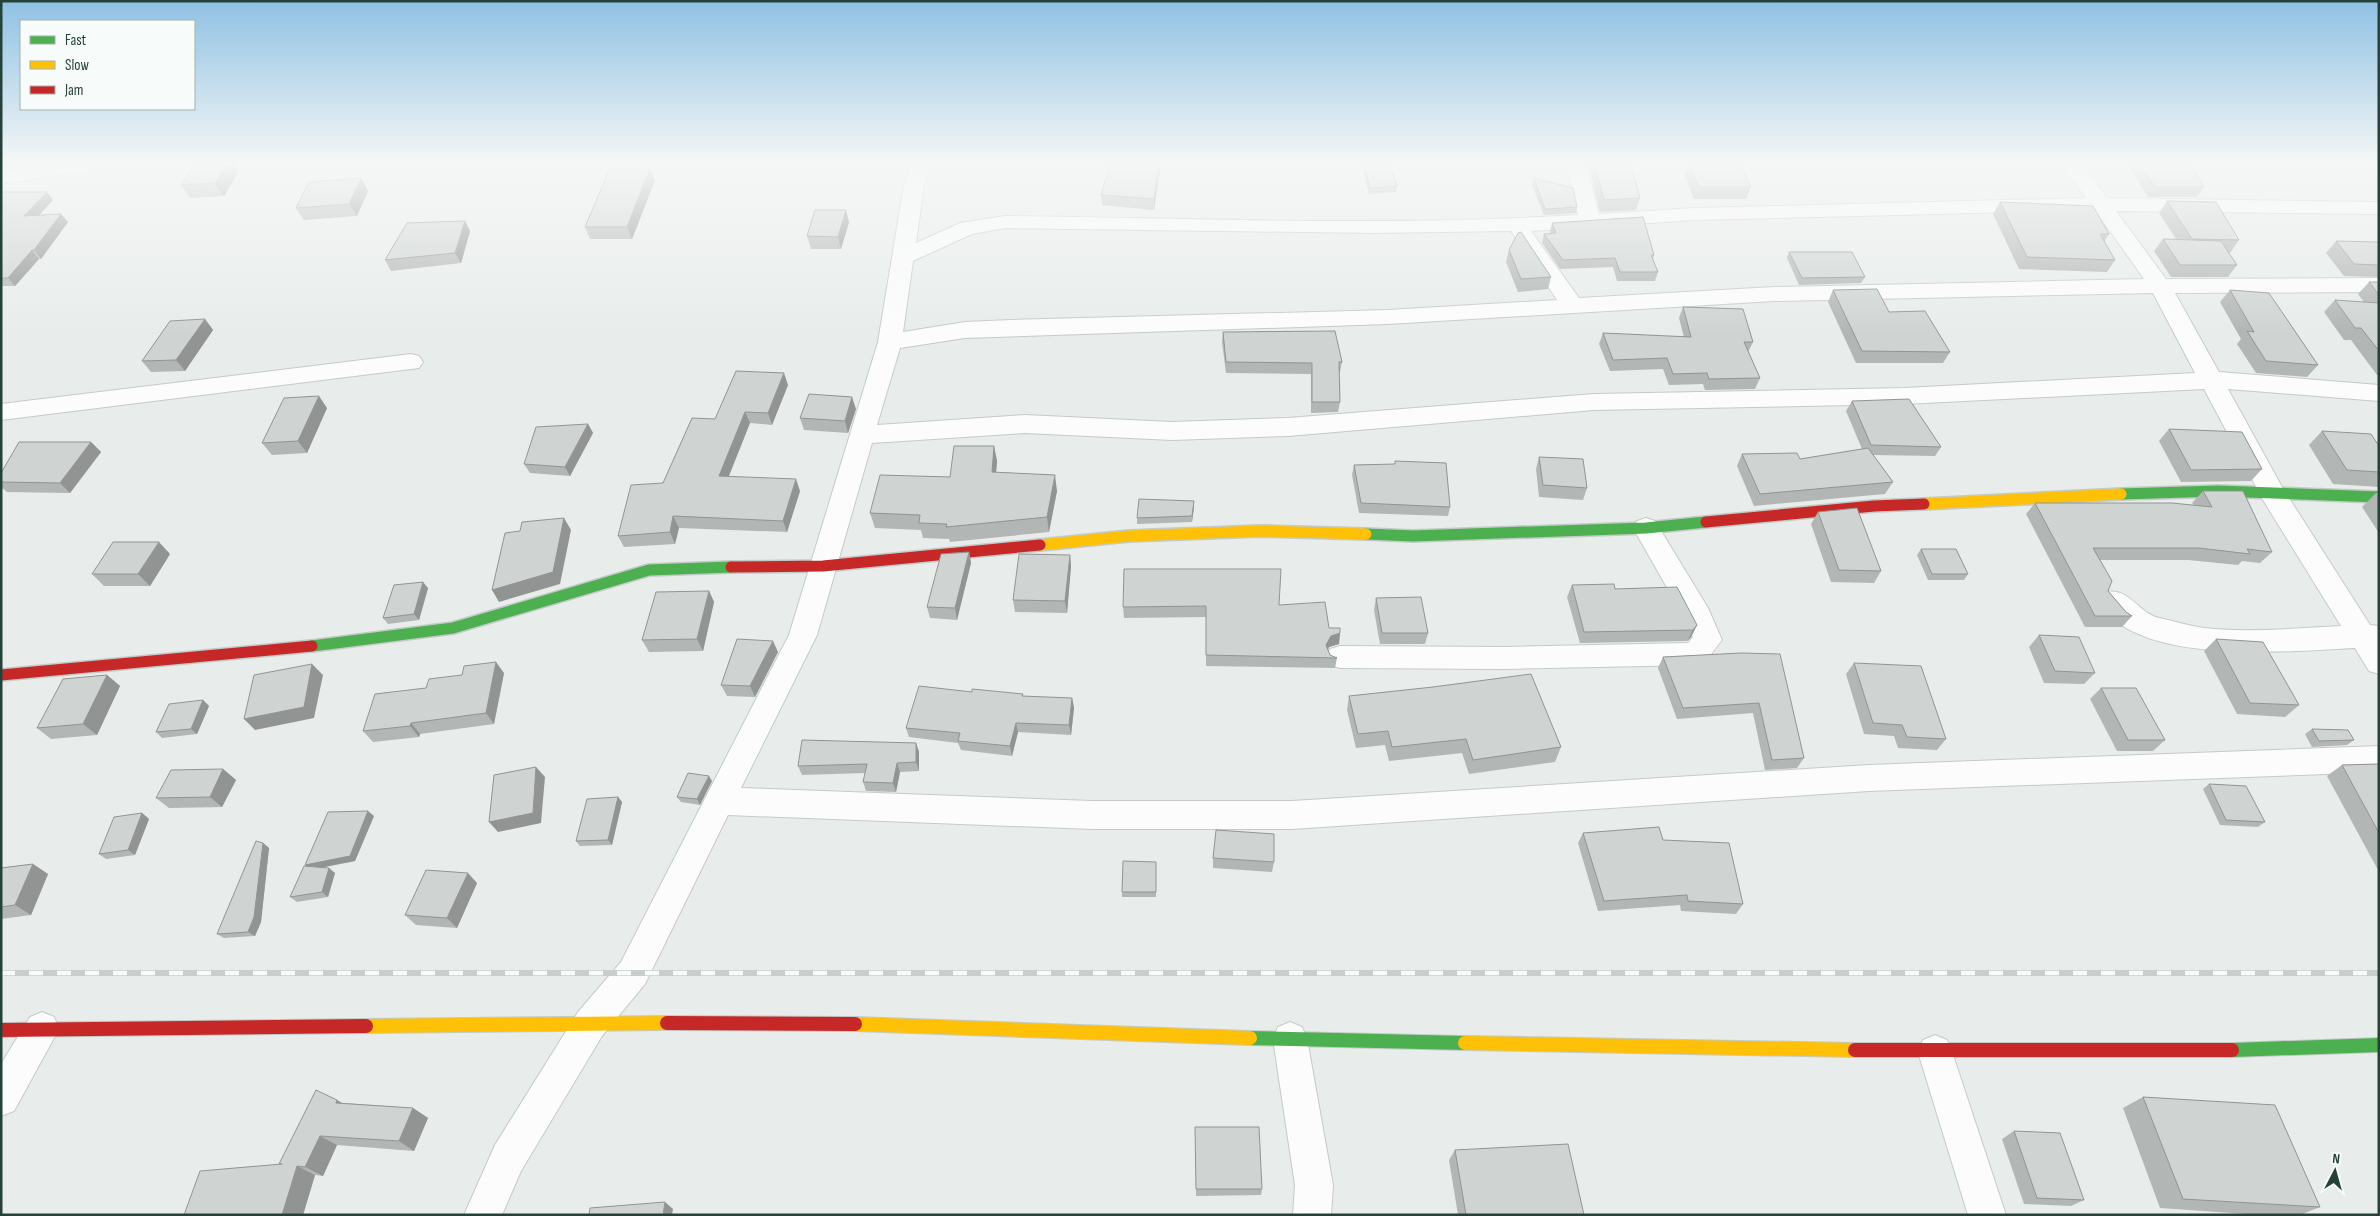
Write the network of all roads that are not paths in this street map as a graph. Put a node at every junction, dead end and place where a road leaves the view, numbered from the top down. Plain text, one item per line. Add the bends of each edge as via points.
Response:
1 (909, 220) edge
2 (1590, 220) joint
3 (1594, 220) edge
4 (2113, 220) edge
5 (1517, 225) junction
6 (903, 257) junction
7 (2379, 285) edge
8 (2160, 286) junction
9 (1572, 305) junction
10 (890, 342) junction
11 (411, 362) dead end
12 (2213, 380) junction
13 (2379, 393) edge
14 (1, 412) edge
15 (863, 435) junction
16 (2272, 493) junction
17 (2379, 497) edge
18 (1646, 528) junction
19 (823, 566) junction
20 (2113, 601) edge
21 (2370, 636) edge
22 (1340, 657) dead end
23 (2379, 663) edge
24 (1, 675) edge
25 (2379, 758) edge
26 (720, 802) junction
27 (590, 1024) junction
28 (42, 1029) junction
29 (1, 1030) edge
30 (1290, 1039) junction
31 (2379, 1045) edge
32 (1935, 1052) junction
33 (1, 1098) edge
34 (482, 1215) edge
35 (1312, 1215) edge
36 (1987, 1215) edge

1 - 6 street
2 - 3 street
2 - 5 street
4 - 8 street
5 - 6 street via 1354,227 1005,222 967,228
5 - 9 street
6 - 10 street
7 - 8 street
8 - 9 street via 1774,294
8 - 12 street
9 - 10 street via 1388,317 1011,327 965,330
10 - 15 street
11 - 14 street
12 - 13 street
12 - 15 street via 1906,396 1594,402 1288,427 1172,431 1025,424
12 - 16 street
15 - 19 street
16 - 17 street
16 - 18 street via 2113,494 1874,506
16 - 21 street
18 - 19 street via 1413,536 1260,531 1130,536
18 - 22 street via 1698,616 1708,640 1695,654
19 - 24 street via 649,570 453,628 343,643
19 - 26 street via 803,635
20 - 21 street via 2144,626 2203,638 2265,641
21 - 23 street
25 - 26 street via 1869,778 1292,815 1092,815
26 - 27 street via 633,973
27 - 28 street
27 - 30 street via 786,1022
27 - 34 street via 508,1158
28 - 29 street
28 - 33 street
30 - 32 street
30 - 35 street via 1314,1185
31 - 32 street via 2258,1050
32 - 36 street

